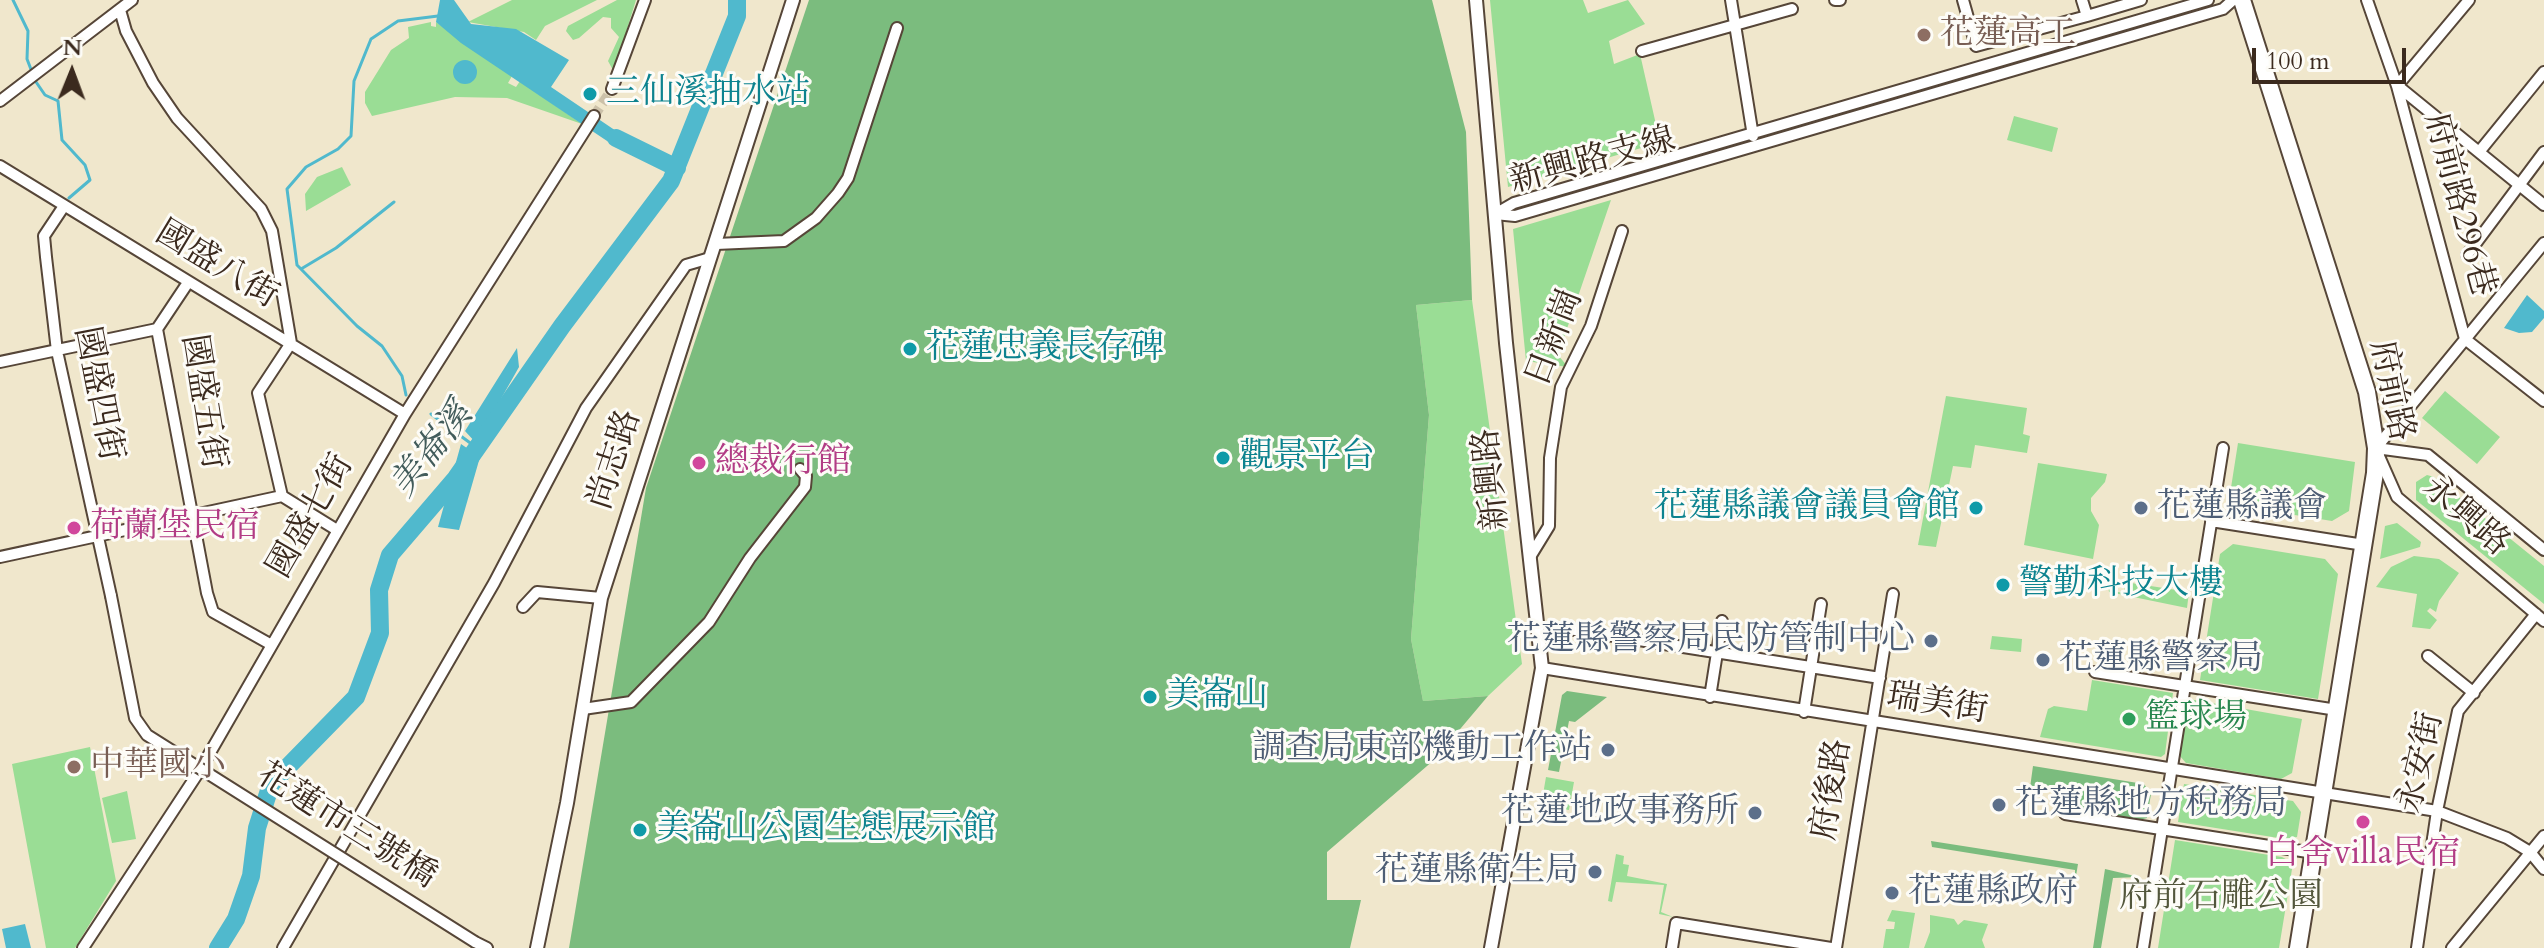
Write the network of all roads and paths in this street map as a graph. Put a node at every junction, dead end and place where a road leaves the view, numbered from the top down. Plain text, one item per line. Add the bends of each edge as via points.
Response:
1 (132, 0) edge
2 (645, 0) edge
3 (793, 0) edge
4 (1476, 0) edge
5 (1731, 0) edge
6 (1963, 0) edge
7 (2082, 0) edge
8 (2141, 0) edge
9 (2208, 0) edge
10 (2233, 0) edge
11 (2242, 0) edge
12 (2367, 0) edge
13 (2469, 0) edge
14 (1792, 9) dead end
15 (120, 10) junction
16 (2087, 16) junction
17 (1737, 23) junction
18 (897, 28) dead end
19 (1642, 51) dead end
20 (2544, 72) edge
21 (2397, 86) junction
22 (612, 89) tunnel mouth
23 (0, 101) edge
24 (594, 116) tunnel mouth
25 (1752, 132) junction
26 (1756, 146) junction
27 (2479, 152) junction
28 (2544, 152) edge
29 (0, 166) edge
30 (2518, 184) junction
31 (2544, 205) edge
32 (64, 206) junction
33 (1495, 214) junction
34 (1622, 231) dead end
35 (2544, 243) edge
36 (716, 244) junction
37 (2467, 255) dead end
38 (710, 258) junction
39 (187, 284) junction
40 (157, 329) junction
41 (2465, 339) junction
42 (291, 343) junction
43 (57, 351) junction
44 (0, 362) edge
45 (2544, 401) edge
46 (405, 414) junction
47 (2223, 448) dead end
48 (2376, 448) junction
49 (800, 469) dead end
50 (282, 496) junction
51 (193, 518) junction
52 (2211, 521) junction
53 (337, 530) junction
54 (98, 537) junction
55 (2364, 545) junction
56 (2544, 550) edge
57 (0, 557) edge
58 (1530, 557) junction
59 (1893, 594) dead end
60 (111, 596) joint
61 (601, 598) junction
62 (1821, 604) dead end
63 (523, 607) dead end
64 (2540, 618) edge
65 (1722, 621) dead end
66 (1569, 629) dead end
67 (270, 644) junction
68 (1717, 651) junction
69 (2428, 656) dead end
70 (1811, 665) junction
71 (1542, 668) junction
72 (2095, 672) dead end
73 (1880, 678) junction
74 (2185, 686) junction
75 (2474, 693) junction
76 (1710, 697) junction
77 (583, 709) junction
78 (2337, 710) junction
79 (1804, 712) junction
80 (1872, 723) junction
81 (2171, 771) junction
82 (2323, 794) junction
83 (2437, 811) junction
84 (2065, 814) dead end
85 (2162, 829) junction
86 (2544, 836) edge
87 (2530, 852) junction
88 (2314, 853) junction
89 (2544, 869) edge
90 (83, 948) edge
91 (283, 948) edge
92 (487, 948) edge
93 (537, 948) edge
94 (1491, 948) edge
95 (1672, 948) edge
96 (1834, 948) edge
97 (2143, 948) edge
98 (2298, 948) edge
99 (2417, 948) edge
100 (2452, 948) edge

1 - 15 street
2 - 22 street
3 - 36 street, 尚志路
4 - 33 street, 新興路
5 - 17 street
6 - 16 street via 1976,46
7 - 16 street
8 - 16 street
9 - 25 street, 新興路支線
10 - 26 street, 新興路支線 via 2223,9
11 - 48 main road, 府前路 via 2367,392
12 - 21 street, 府前路296巷
13 - 21 street
14 - 17 street
15 - 23 street
15 - 42 street via 153,83 177,118 261,209 272,231
17 - 19 street
17 - 25 street
18 - 36 street via 848,178 838,193 816,218 784,241
20 - 27 street
21 - 27 street
21 - 41 street, 府前路296巷
24 - 46 street, 國盛七街
25 - 26 street
25 - 33 street, 新興路支線 via 1514,203
26 - 33 street, 新興路支線 via 1515,216
27 - 30 street
28 - 30 street
29 - 32 street, 國盛八街
30 - 31 street
30 - 37 street
32 - 39 street, 國盛八街
32 - 43 street, 國盛四街 via 44,236
33 - 58 street, 新興路
34 - 58 street, 日新崗 via 1591,326 1561,387 1550,458 1549,526
35 - 41 street
36 - 38 street, 尚志路
38 - 61 street, 尚志路
38 - 91 street via 686,265 586,408 494,583
39 - 40 street, 國盛五街
39 - 42 street, 國盛八街
40 - 43 street
40 - 51 street, 國盛五街
41 - 45 street
41 - 48 street
42 - 46 street, 國盛八街
42 - 50 street via 258,393
43 - 44 street
43 - 54 street, 國盛四街
46 - 53 street, 國盛七街
47 - 52 street
48 - 55 main road, 府前路
48 - 56 street, 永興路 via 2428,455
48 - 64 street, 永興路 via 2397,497
49 - 77 street via 805,487 709,622 631,702
50 - 51 street
50 - 53 street
51 - 54 street
51 - 67 street, 國盛五街 via 213,612
52 - 55 street
52 - 74 street
53 - 67 street, 國盛七街
54 - 57 street
54 - 60 street, 國盛四街
55 - 78 main road, 府前路
58 - 71 street, 新興路
59 - 73 street, 府後路
60 - 92 street, 花蓮市三號橋, bridge via 135,718 147,735
61 - 63 street via 537,592
61 - 77 street, 尚志路
62 - 70 street
64 - 75 street, 永安街
65 - 68 street
66 - 68 street
67 - 90 street, 國盛七街 via 200,770
68 - 70 street
68 - 76 street
69 - 75 street
70 - 73 street
70 - 79 street
71 - 76 street, 瑞美街
71 - 94 street, 新興路
72 - 74 street
73 - 80 street, 府後路
74 - 78 street
74 - 81 street
75 - 83 street, 永安街 via 2458,711
76 - 79 street, 瑞美街
77 - 93 street, 尚志路
78 - 82 main road, 府前路
79 - 80 street, 瑞美街
80 - 81 street, 瑞美街
80 - 96 street, 府後路
81 - 82 street, 瑞美街
81 - 85 street
82 - 83 street, 瑞美街
82 - 88 main road, 府前路
83 - 87 street, 瑞美街
83 - 99 street, 永安街
84 - 85 street
85 - 88 street
85 - 97 street
86 - 87 street
87 - 89 street
87 - 100 street
88 - 98 main road, 府前路
95 - 96 street via 1676,923

